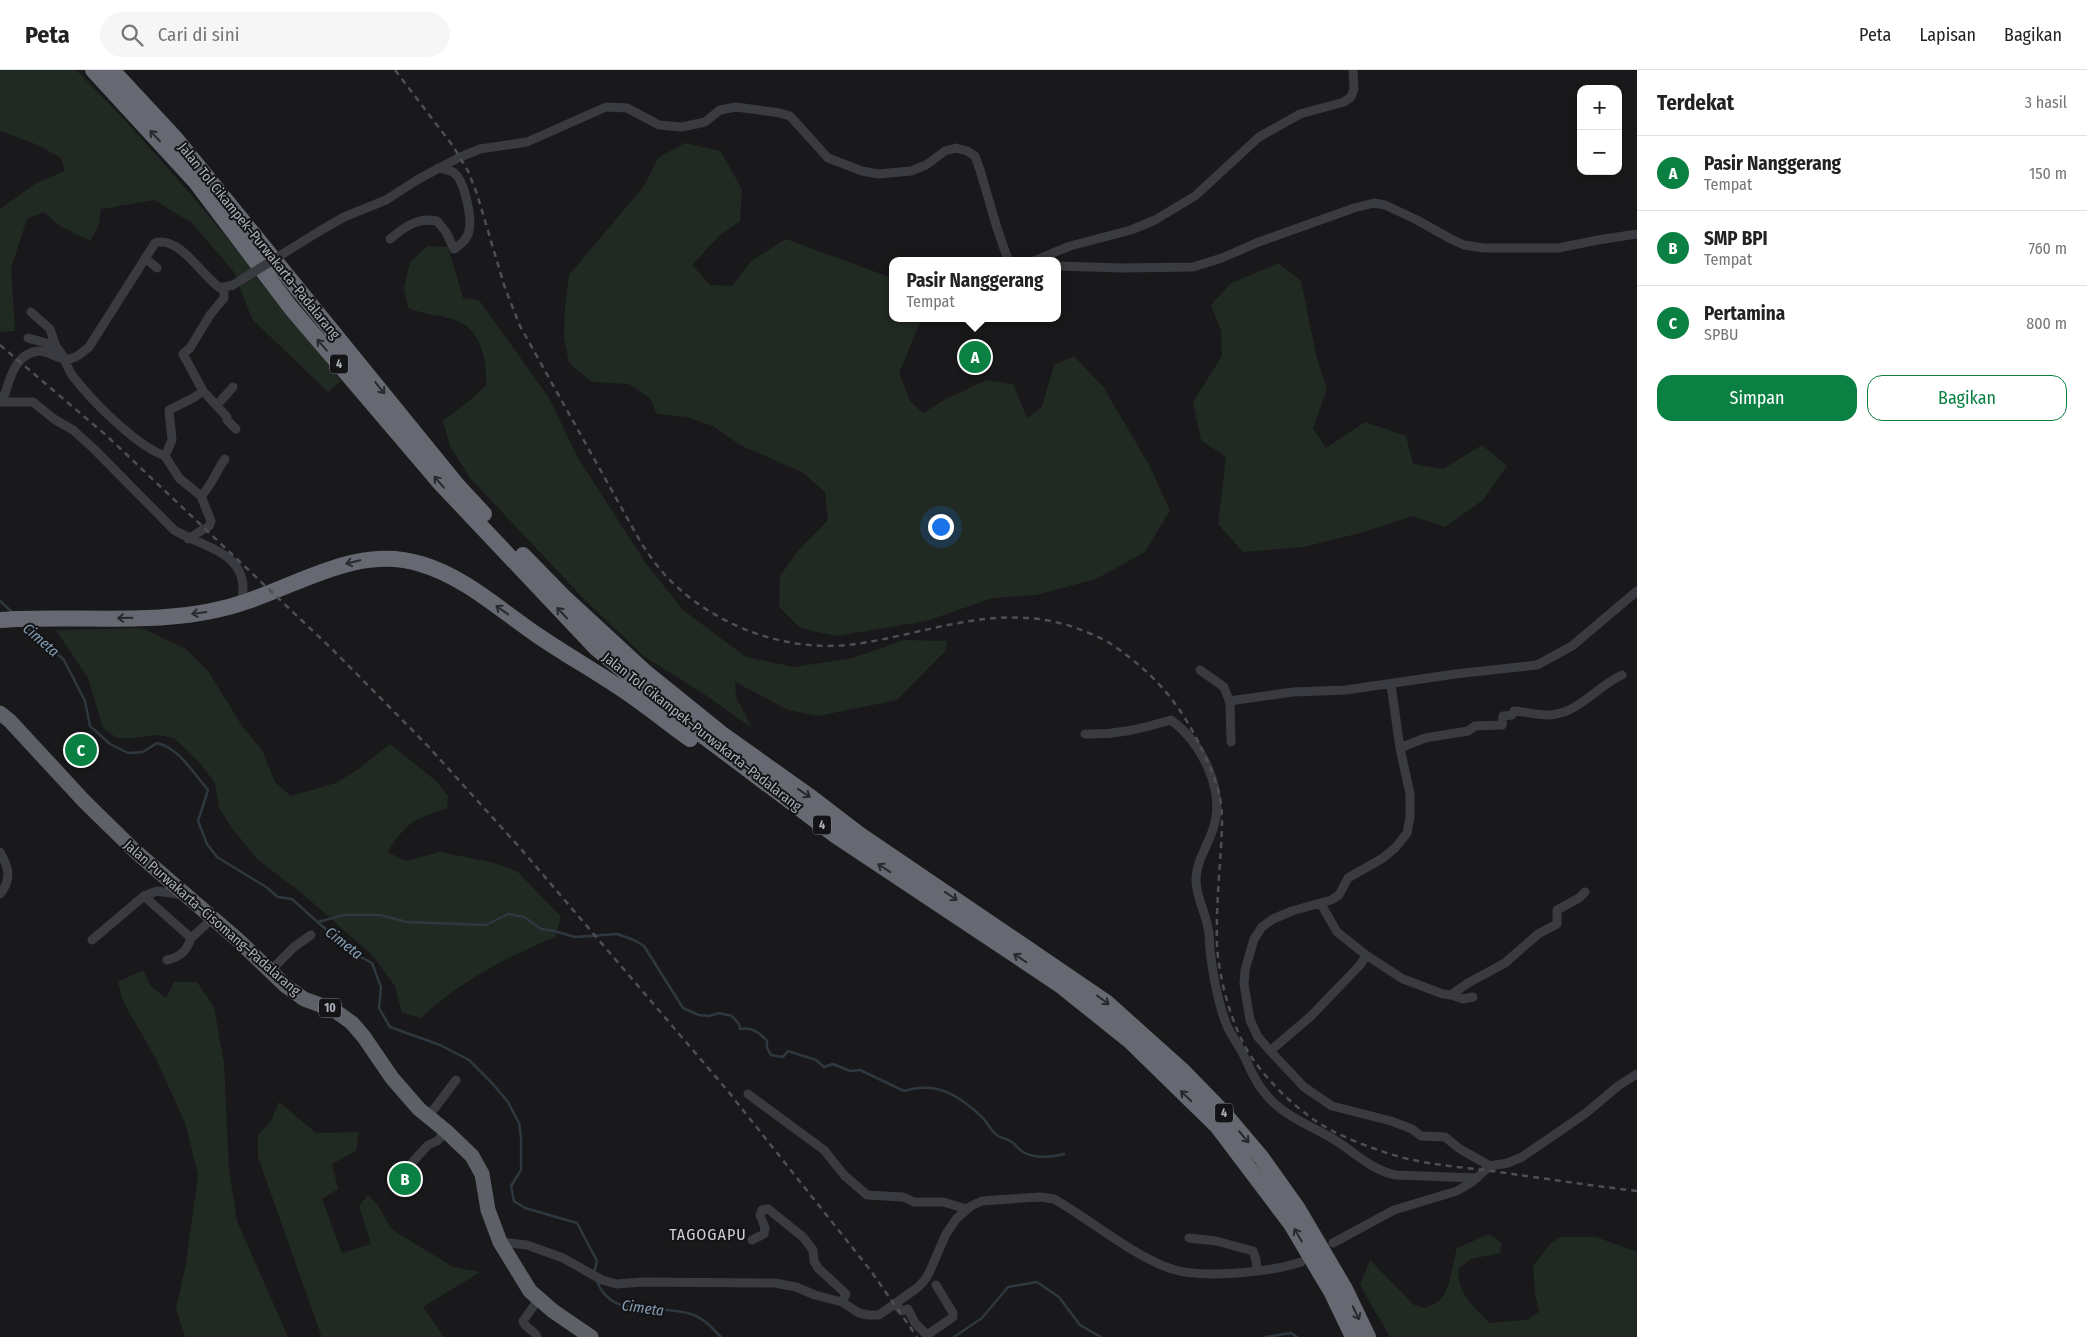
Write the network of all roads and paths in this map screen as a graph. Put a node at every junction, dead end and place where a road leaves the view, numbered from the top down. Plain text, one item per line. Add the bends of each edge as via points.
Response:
1 (93, 70) edge
2 (112, 70) edge
3 (1353, 70) edge
4 (438, 168) junction
5 (1637, 234) edge
6 (390, 239) dead end
7 (1008, 257) edge
8 (1044, 257) edge
9 (146, 258) junction
10 (1061, 266) edge
11 (157, 268) dead end
12 (224, 289) junction
13 (31, 312) dead end
14 (28, 338) dead end
15 (56, 347) junction
16 (65, 359) junction
17 (233, 386) dead end
18 (203, 391) junction
19 (0, 397) edge
20 (0, 402) edge
21 (217, 405) junction
22 (236, 429) dead end
23 (165, 456) junction
24 (225, 459) dead end
25 (202, 496) junction
26 (188, 539) junction
27 (1637, 592) edge
28 (241, 604) junction
29 (6, 620) edge
30 (1200, 670) dead end
31 (1622, 675) dead end
32 (1390, 685) junction
33 (1230, 701) junction
34 (0, 703) edge
35 (5, 717) edge
36 (1085, 734) dead end
37 (1232, 742) dead end
38 (1400, 748) junction
39 (785, 797) junction
40 (0, 852) edge
41 (1585, 892) dead end
42 (0, 894) edge
43 (183, 895) junction
44 (144, 896) junction
45 (1321, 904) junction
46 (212, 919) junction
47 (311, 935) dead end
48 (191, 938) junction
49 (92, 940) dead end
50 (1366, 956) junction
51 (167, 960) dead end
52 (270, 971) junction
53 (1450, 995) junction
54 (1473, 997) dead end
55 (1270, 1051) junction
56 (1637, 1074) edge
57 (456, 1080) dead end
58 (748, 1094) dead end
59 (428, 1117) junction
60 (446, 1131) junction
61 (409, 1166) dead end
62 (1490, 1166) junction
63 (1477, 1178) junction
64 (966, 1209) junction
65 (1189, 1238) dead end
66 (752, 1240) dead end
67 (500, 1242) junction
68 (1333, 1243) dead end
69 (1301, 1262) dead end
70 (1258, 1270) junction
71 (936, 1285) dead end
72 (1338, 1291) junction
73 (538, 1300) junction
74 (842, 1302) junction
75 (894, 1304) junction
76 (536, 1337) edge
77 (591, 1337) edge
78 (1353, 1337) edge
79 (1368, 1337) edge

39 -> 1 highway, Jalan Tol Cikampek–Purwakarta–Padalarang / 4 via 702,735 596,648 441,484 291,308 195,181
2 -> 72 highway, Jalan Tol Cikampek–Purwakarta–Padalarang / 4 via 176,140 458,486 566,599 644,671 722,734 859,834 1106,1002 1190,1079 1261,1157 1298,1209
3 - 8 street via 1351,97 1344,102 1300,114 1259,137 1195,196 1131,230 1070,246
4 - 6 street via 452,171 463,187 470,215 469,232 464,242 454,248 437,220 423,219
4 - 7 street via 480,149 527,142 606,107 627,108 659,125 682,127 705,122 728,108 780,113 797,122 828,158 862,171 878,174 911,171 926,165 944,151 956,148 967,151 974,156 980,170
4 - 12 street, bridge via 386,200 344,217
5 - 10 street via 1558,248 1484,248 1464,245 1417,220 1374,204 1354,208 1193,267
9 - 11 street
9 - 12 street via 156,244 172,243
9 - 16 street via 89,347 78,356
12 - 18 street via 224,298 183,354
13 - 15 street via 50,329
14 - 15 street
15 - 16 street
16 - 19 street via 39,351 19,360 5,394
16 - 23 street via 70,372 102,408 133,436
17 - 21 street
18 - 21 street
18 - 23 street via 169,410 172,440
20 - 26 street via 33,402 73,430 167,524
21 - 22 street
23 - 25 street via 178,478
24 - 25 street
25 - 26 street via 211,521 209,526
26 - 28 street via 216,549 234,563 242,577 244,593
27 - 32 street via 1572,646 1537,665
28 -> 29 highway via 174,617
39 -> 28 highway via 742,777 625,691 537,636 459,580 421,564 383,558 350,562
30 - 33 street via 1224,686
31 - 38 street via 1606,682 1568,710 1551,714 1514,711 1512,715 1503,716 1502,725 1475,726 1468,731 1425,738
32 - 33 street via 1335,692 1294,692
32 - 38 street
33 - 37 street
34 - 35 highway, Jalan Purwakarta–Cisomang–Padalarang / 10
35 - 43 highway, Jalan Purwakarta–Cisomang–Padalarang / 10 via 107,825
36 - 63 street via 1132,732 1171,720 1192,739 1204,762 1214,785 1216,811 1214,827 1196,877 1198,894 1228,1027 1253,1076 1270,1099 1290,1115 1340,1142 1385,1173
38 - 45 street via 1410,794 1407,833 1383,858 1348,878 1339,895
72 -> 39 highway, Jalan Tol Cikampek–Purwakarta–Padalarang / 4 via 1269,1192 1217,1126 1130,1041 1060,985 835,835
40 - 42 street via 9,872
41 - 53 street via 1558,910 1557,924 1538,934 1505,963
43 - 44 street via 157,891
43 - 46 highway, Jalan Purwakarta–Cisomang–Padalarang / 10
44 - 48 street
44 - 49 street
45 - 50 street via 1337,932
45 - 55 street via 1292,911 1262,927 1247,958 1244,984 1250,1020
46 - 48 street
46 - 52 highway, Jalan Purwakarta–Cisomang–Padalarang / 10
47 - 52 street
48 - 51 street via 181,955
50 - 53 street via 1414,985
50 - 55 street via 1311,1016
52 - 59 highway, Jalan Purwakarta–Cisomang–Padalarang / 10 via 294,993 334,1010 352,1023 392,1078
53 - 54 street via 1463,999
55 - 62 street via 1304,1087 1332,1106 1412,1129 1421,1136 1445,1137
56 - 62 street via 1522,1157 1514,1162
57 - 59 street
58 - 64 street via 824,1150 844,1175 867,1194 903,1197 914,1202 943,1202
59 - 60 highway, Jalan Purwakarta–Cisomang–Padalarang / 10
60 - 61 street
60 - 67 highway, Jalan Purwakarta–Cisomang–Padalarang / 10 via 478,1165 488,1210
62 - 63 street
63 - 68 street via 1457,1191 1394,1210
64 - 70 street via 982,1201 1054,1199 1173,1270 1227,1274
64 - 75 street via 946,1234 924,1281
65 - 70 street via 1253,1251
66 - 74 street via 764,1234 760,1215 762,1210 768,1209 803,1237 813,1250 818,1268 846,1294
67 - 73 highway, Jalan Purwakarta–Cisomang–Padalarang / 10
67 - 74 street via 527,1245 563,1258 602,1280 616,1284 775,1283
69 - 70 street
71 - 75 street via 953,1317 930,1333 921,1330 908,1309 902,1311
72 - 78 highway, Jalan Tol Cikampek–Purwakarta–Padalarang / 4
72 -> 79 highway, Jalan Tol Cikampek–Purwakarta–Padalarang / 4
73 - 76 street via 523,1321
73 - 77 highway, Jalan Purwakarta–Cisomang–Padalarang / 10
74 - 75 street via 868,1315 879,1315

